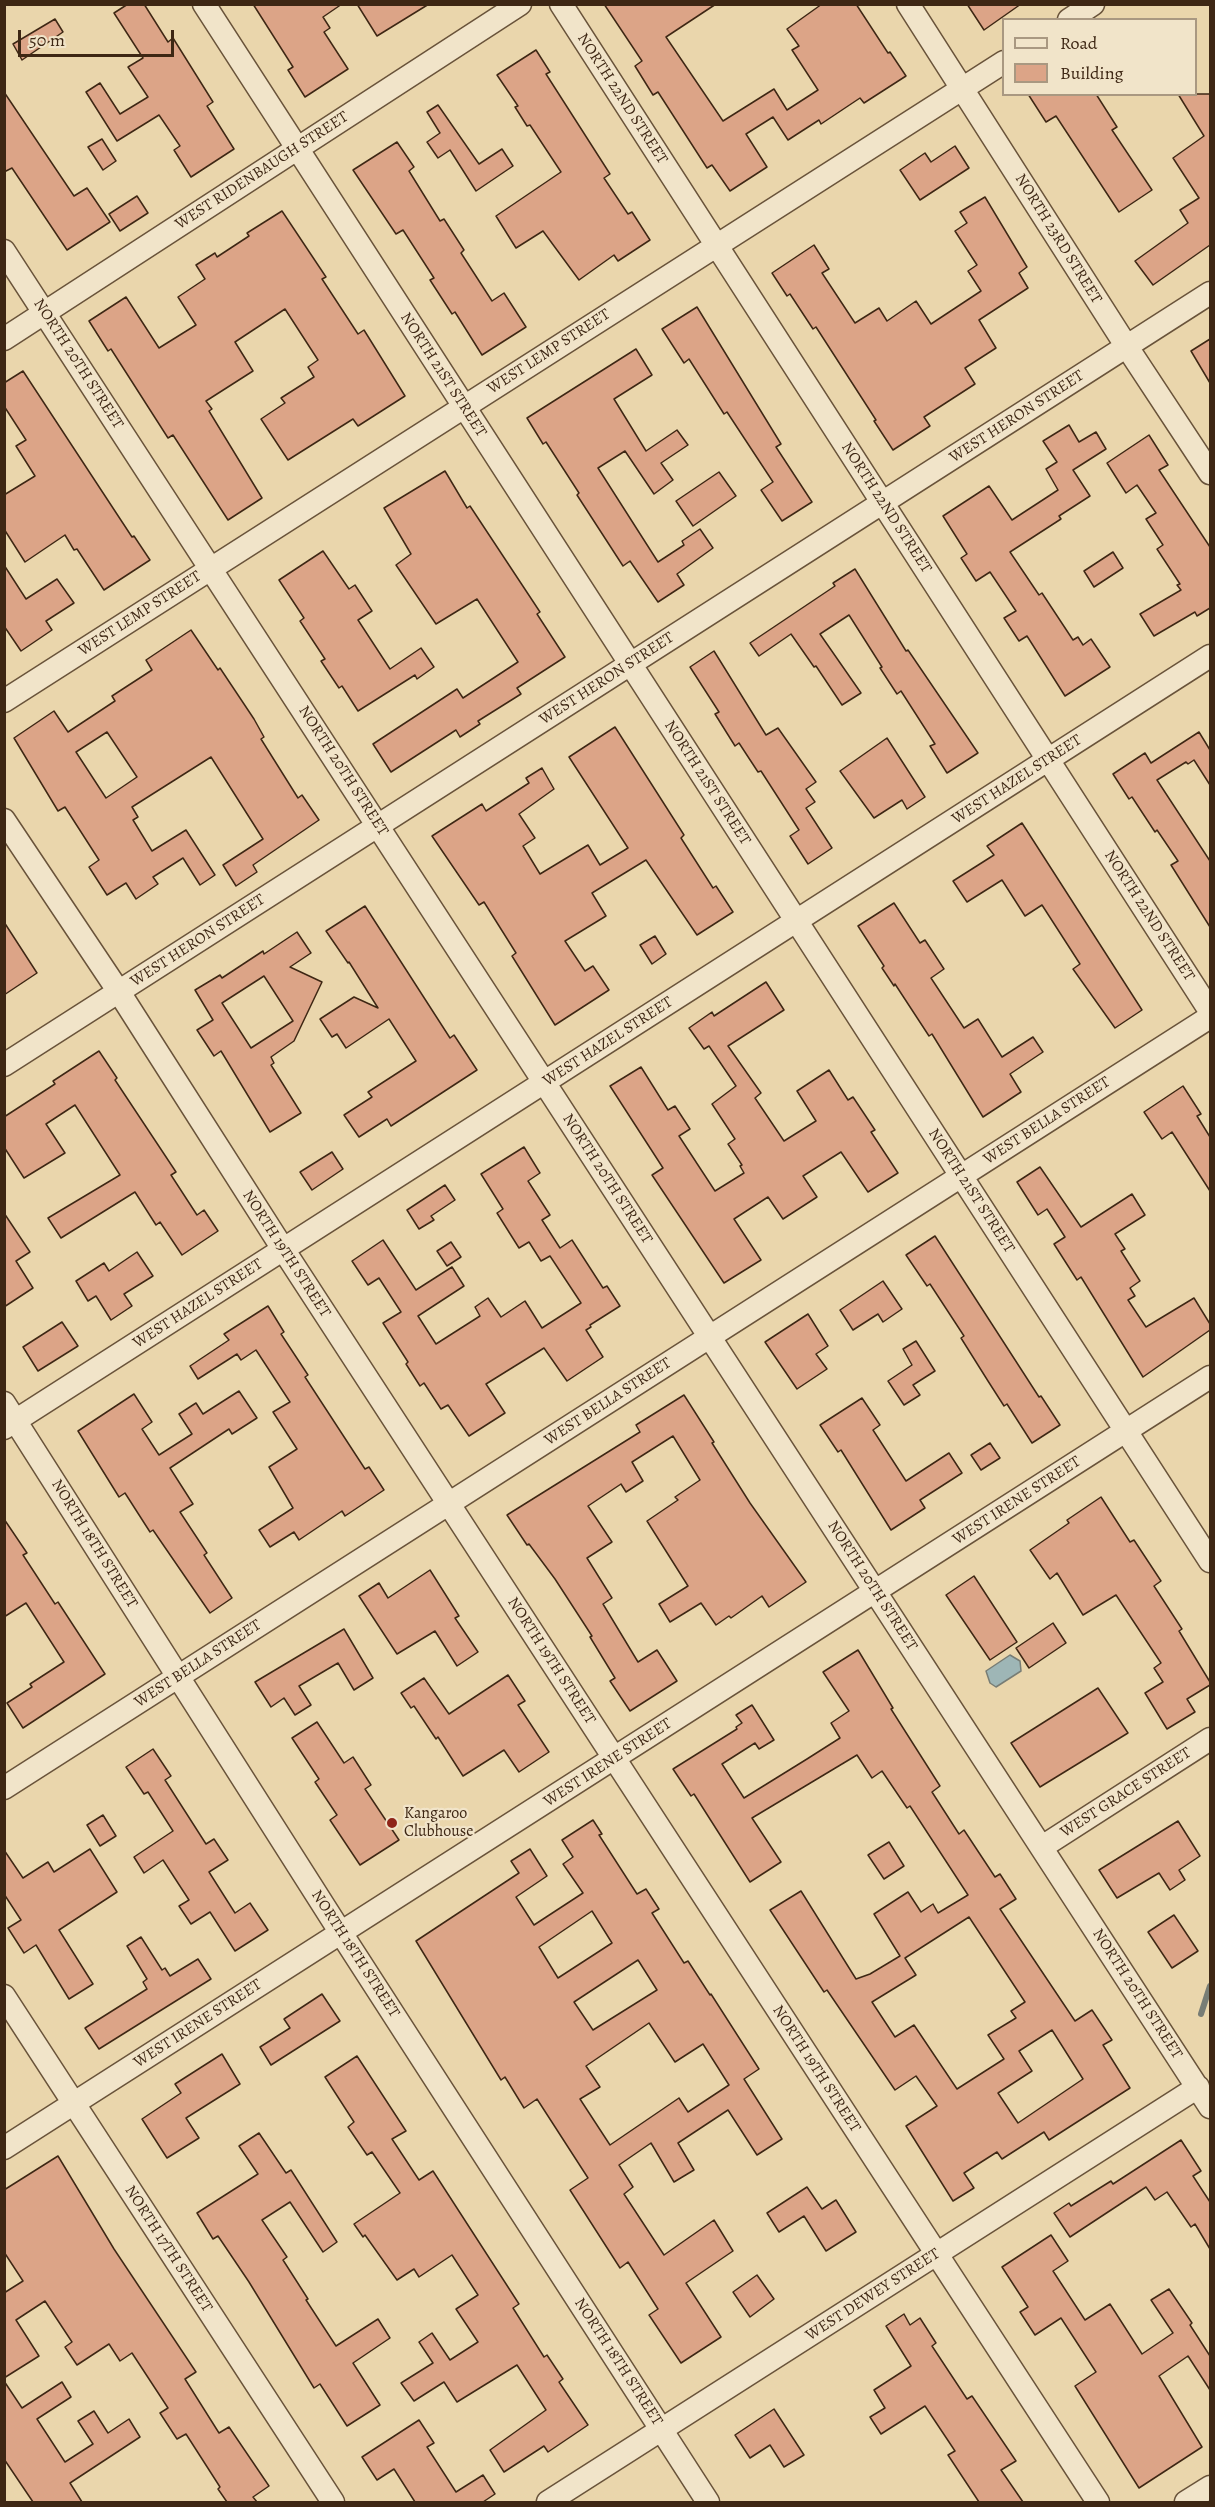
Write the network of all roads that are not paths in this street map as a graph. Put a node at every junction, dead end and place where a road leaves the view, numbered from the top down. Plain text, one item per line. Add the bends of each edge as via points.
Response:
1 (204, 4) edge
2 (520, 4) edge
3 (561, 4) edge
4 (908, 4) edge
5 (1093, 4) edge
6 (1072, 18) edge
7 (1002, 63) edge
8 (962, 88) junction
9 (298, 149) junction
10 (716, 246) junction
11 (4, 251) edge
12 (1210, 293) edge
13 (45, 312) junction
14 (4, 339) edge
15 (1127, 347) junction
16 (464, 407) junction
17 (1210, 472) edge
18 (883, 503) junction
19 (211, 569) junction
20 (1210, 656) edge
21 (631, 664) junction
22 (4, 701) edge
23 (1048, 759) junction
24 (4, 820) edge
25 (378, 826) junction
26 (796, 921) junction
27 (119, 992) junction
28 (1210, 1011) edge
29 (1210, 1017) edge
30 (4, 1065) edge
31 (545, 1082) junction
32 (961, 1176) junction
33 (283, 1250) junction
34 (710, 1337) junction
35 (1210, 1377) edge
36 (8, 1417) edge
37 (1126, 1431) junction
38 (448, 1504) junction
39 (1210, 1562) edge
40 (876, 1591) junction
41 (179, 1677) junction
42 (1210, 1738) edge
43 (614, 1758) junction
44 (4, 1788) edge
45 (1042, 1846) junction
46 (341, 1932) junction
47 (4, 1996) edge
48 (1198, 2087) junction
49 (74, 2104) junction
50 (1210, 2107) edge
51 (4, 2148) edge
52 (937, 2254) junction
53 (661, 2430) junction
54 (1210, 2487) edge
55 (333, 2502) edge
56 (548, 2502) edge
57 (708, 2502) edge
58 (1098, 2502) edge
59 (1186, 2502) edge

1 - 9 street, NORTH 21ST STREET
2 - 9 street, WEST RIDENBAUGH STREET
3 - 10 street, NORTH 22ND STREET
4 - 8 street, NORTH 23RD STREET
5 - 6 street
7 - 8 street, WEST LEMP STREET
8 - 10 street, WEST LEMP STREET
8 - 15 street, NORTH 23RD STREET
9 - 13 street, WEST RIDENBAUGH STREET
9 - 16 street, NORTH 21ST STREET
10 - 16 street, WEST LEMP STREET
10 - 18 street, NORTH 22ND STREET
11 - 13 street, NORTH 20TH STREET
12 - 15 street, WEST HERON STREET
13 - 14 street, WEST RIDENBAUGH STREET
13 - 19 street, NORTH 20TH STREET
15 - 17 street, NORTH 23RD STREET
15 - 18 street, WEST HERON STREET
16 - 19 street, WEST LEMP STREET
16 - 21 street, NORTH 21ST STREET
18 - 21 street, WEST HERON STREET
18 - 23 street, NORTH 22ND STREET
19 - 22 street, WEST LEMP STREET
19 - 25 street, NORTH 20TH STREET
20 - 23 street, WEST HAZEL STREET
21 - 25 street, WEST HERON STREET
21 - 26 street, NORTH 21ST STREET
23 - 26 street, WEST HAZEL STREET
23 - 28 street, NORTH 22ND STREET
24 - 27 street, NORTH 19TH STREET
25 - 27 street, WEST HERON STREET
25 - 31 street, NORTH 20TH STREET
26 - 31 street, WEST HAZEL STREET
26 - 32 street, NORTH 21ST STREET
27 - 30 street, WEST HERON STREET
27 - 33 street, NORTH 19TH STREET
29 - 32 street, WEST BELLA STREET
31 - 33 street, WEST HAZEL STREET
31 - 34 street, NORTH 20TH STREET
32 - 34 street, WEST BELLA STREET
32 - 37 street, NORTH 21ST STREET
33 - 36 street, WEST HAZEL STREET
33 - 38 street, NORTH 19TH STREET
34 - 38 street, WEST BELLA STREET
34 - 40 street, NORTH 20TH STREET
35 - 37 street, WEST IRENE STREET
36 - 41 street, NORTH 18TH STREET
37 - 39 street, NORTH 21ST STREET
37 - 40 street, WEST IRENE STREET
38 - 41 street, WEST BELLA STREET
38 - 43 street, NORTH 19TH STREET
40 - 43 street, WEST IRENE STREET
40 - 45 street, NORTH 20TH STREET
41 - 44 street, WEST BELLA STREET
41 - 46 street, NORTH 18TH STREET
42 - 45 street, WEST GRACE STREET
43 - 46 street, WEST IRENE STREET
43 - 52 street, NORTH 19TH STREET
45 - 48 street, NORTH 20TH STREET
46 - 49 street, WEST IRENE STREET
46 - 53 street, NORTH 18TH STREET
47 - 49 street, NORTH 17TH STREET
48 - 50 street, NORTH 20TH STREET
48 - 52 street, WEST DEWEY STREET
49 - 51 street, WEST IRENE STREET
49 - 55 street, NORTH 17TH STREET
52 - 53 street, WEST DEWEY STREET
52 - 58 street, NORTH 19TH STREET
53 - 56 street, WEST DEWEY STREET
53 - 57 street, NORTH 18TH STREET
54 - 59 street

